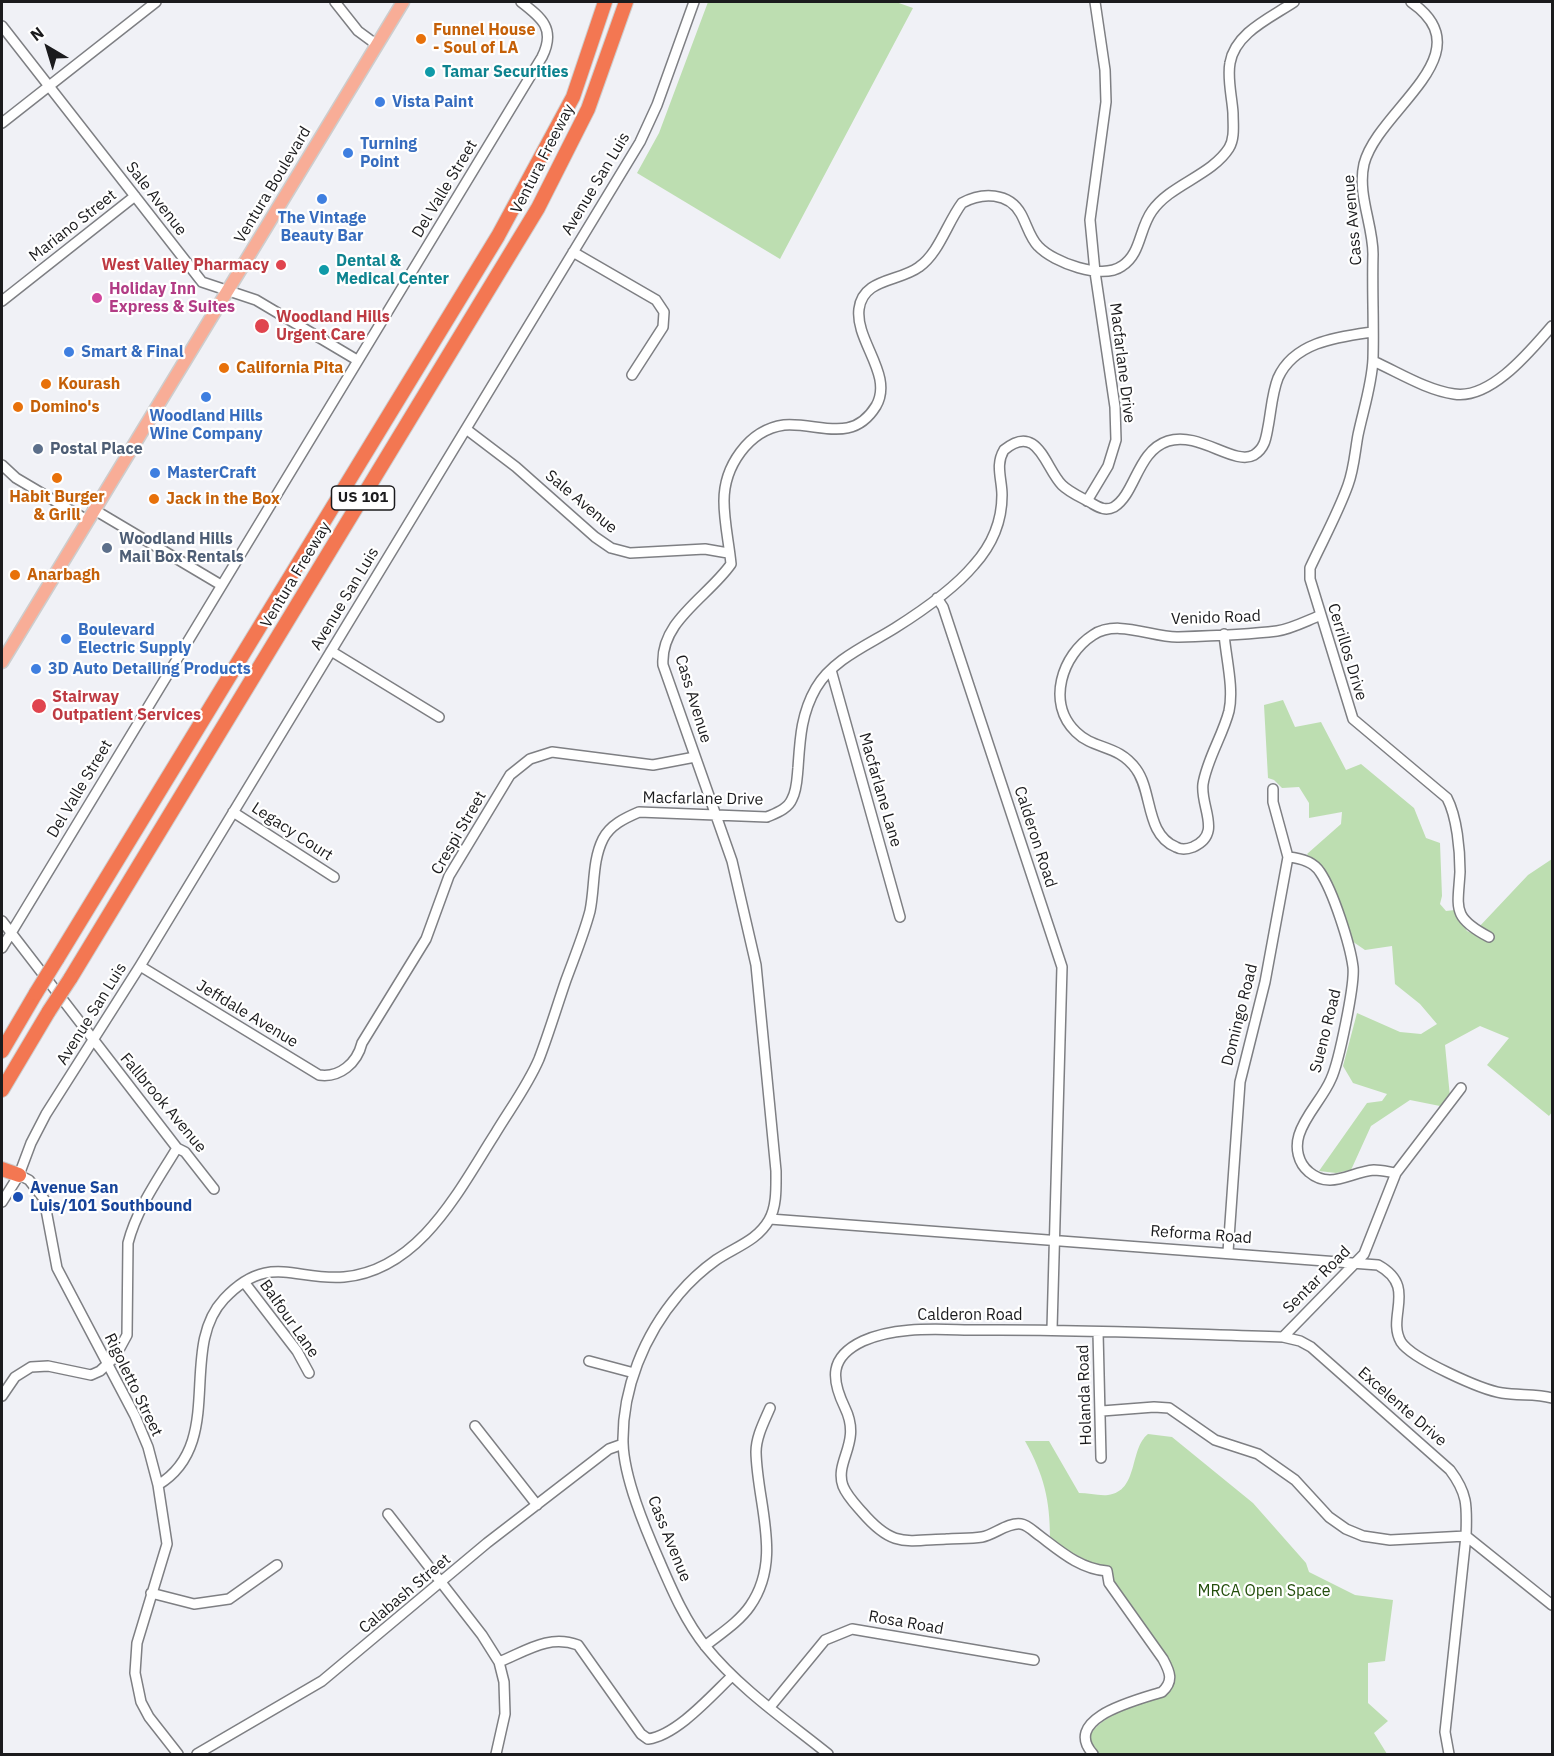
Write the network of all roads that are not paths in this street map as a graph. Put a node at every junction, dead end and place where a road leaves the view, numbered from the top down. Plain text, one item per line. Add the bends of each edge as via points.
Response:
1 (156, 2) edge
2 (334, 2) edge
3 (404, 2) edge
4 (521, 2) edge
5 (605, 2) edge
6 (626, 2) edge
7 (694, 2) edge
8 (1095, 2) edge
9 (1294, 2) edge
10 (1411, 2) edge
11 (2, 26) edge
12 (377, 45) junction
13 (49, 86) junction
14 (2, 123) edge
15 (135, 196) junction
16 (573, 252) junction
17 (1095, 272) junction
18 (227, 292) junction
19 (2, 301) edge
20 (1552, 326) edge
21 (1372, 332) junction
22 (357, 360) junction
23 (1373, 361) junction
24 (632, 375) dead end
25 (466, 429) junction
26 (2, 465) edge
27 (1087, 501) junction
28 (93, 509) junction
29 (87, 520) junction
30 (728, 553) junction
31 (221, 585) junction
32 (937, 598) junction
33 (1319, 616) junction
34 (1224, 634) junction
35 (331, 651) junction
36 (2, 662) edge
37 (831, 670) junction
38 (439, 717) dead end
39 (695, 758) junction
40 (1272, 789) dead end
41 (233, 812) junction
42 (715, 816) junction
43 (1288, 857) junction
44 (334, 877) dead end
45 (900, 917) dead end
46 (2, 921) edge
47 (10, 932) junction
48 (1489, 937) dead end
49 (2, 948) edge
50 (140, 966) junction
51 (94, 1042) junction
52 (2, 1051) edge
53 (341, 1071) joint
54 (1461, 1088) dead end
55 (2, 1090) edge
56 (177, 1148) junction
57 (2, 1169) edge
58 (1396, 1173) junction
59 (19, 1175) junction
60 (214, 1189) dead end
61 (2, 1202) edge
62 (770, 1219) junction
63 (1056, 1240) junction
64 (1228, 1252) junction
65 (1355, 1262) junction
66 (244, 1282) junction
67 (1052, 1329) junction
68 (1098, 1332) junction
69 (1283, 1337) junction
70 (589, 1361) dead end
71 (108, 1364) junction
72 (309, 1373) dead end
73 (634, 1373) junction
74 (2, 1396) edge
75 (1552, 1398) edge
76 (770, 1408) dead end
77 (1101, 1411) junction
78 (475, 1426) dead end
79 (623, 1444) junction
80 (1101, 1458) dead end
81 (158, 1485) junction
82 (537, 1505) junction
83 (388, 1514) dead end
84 (1466, 1536) junction
85 (277, 1565) dead end
86 (441, 1583) junction
87 (151, 1593) junction
88 (1552, 1605) edge
89 (705, 1646) junction
90 (1034, 1660) dead end
91 (499, 1662) junction
92 (732, 1676) junction
93 (770, 1707) junction
94 (178, 1755) edge
95 (197, 1755) edge
96 (496, 1755) edge
97 (828, 1755) edge
98 (1093, 1755) edge
99 (1449, 1755) edge

1 - 13 street
2 - 12 street via 358,31
3 - 12 main road, Ventura Boulevard
4 - 22 street, Del Valle Street via 545,24 548,45
5 - 52 highway, Ventura Freeway / US 101, bridge via 573,97 498,236
6 - 55 highway, Ventura Freeway / US 101, bridge via 588,109 538,208
7 - 16 street, Avenue San Luis via 640,142
8 - 17 street, Macfarlane Drive via 1106,102 1091,203
9 - 17 street via 1242,37 1233,50 1229,65 1234,131 1231,146 1221,159 1164,198 1144,223 1136,252 1124,266 1112,272
10 - 21 street, Cass Avenue via 1424,11 1438,39 1436,55 1419,85 1374,138 1364,165 1363,188 1373,245
11 - 13 street, Sale Avenue
12 - 18 main road, Ventura Boulevard
13 - 14 street
13 - 15 street, Sale Avenue
15 - 18 street, Sale Avenue via 198,277
15 - 19 street, Mariano Street
16 - 24 street via 656,300 664,312 663,327
16 - 25 street, Avenue San Luis
17 - 27 street, Macfarlane Drive via 1115,407 1116,440 1108,466
17 - 30 street, Cass Avenue via 1045,252 1032,237 1020,212 1006,199 989,194 962,203 920,267 878,283 863,298 859,321 881,392 868,416 838,431 797,426 773,429 749,442 730,467 724,501
18 - 22 street, Sale Avenue via 256,300
18 - 28 main road, Ventura Boulevard
20 - 23 street via 1521,362 1477,391 1456,395 1444,392
21 - 23 street, Cass Avenue
21 - 27 street via 1337,336 1305,348 1289,361 1278,379 1265,445 1256,454 1246,458 1191,438 1167,441 1139,467 1111,509
22 - 31 street, Del Valle Street
23 - 33 street, Cerrillos Drive via 1349,483 1310,568
25 - 30 street, Sale Avenue via 516,466 611,548 630,553 705,549
25 - 35 street, Avenue San Luis
26 - 29 street via 16,478
27 - 32 street, Macfarlane Drive via 1061,484 1041,450 1025,442 1010,445 1000,457 1001,509 989,547 973,567
28 - 29 main road, Ventura Boulevard
28 - 31 street
29 - 36 main road, Ventura Boulevard
30 - 39 street, Cass Avenue via 731,564 671,628 662,654
31 - 47 street, Del Valle Street
32 - 37 street, Macfarlane Drive
32 - 63 street, Calderon Road via 1062,967
33 - 34 street, Venido Road via 1278,631
33 - 48 street, Cerrillos Drive via 1353,719 1447,798 1452,808 1460,871 1458,909 1473,929
34 - 34 street, Venido Road via 1229,710 1204,781 1202,795 1210,824 1202,843 1189,849 1177,848 1166,840 1150,815 1147,791 1136,769 1113,749 1082,736 1067,720 1060,700 1060,678 1082,645 1100,631 1115,628 1175,637
35 - 38 street
35 - 41 street, Avenue San Luis
37 - 42 street, Macfarlane Drive via 817,685 801,723 792,801 767,817
37 - 45 street, Macfarlane Lane
39 - 42 street, Cass Avenue
39 - 53 street, Crespi Street via 653,765 552,752 530,759 510,775 449,876 426,939 359,1054
40 - 43 street, Domingo Road
41 - 44 street, Legacy Court
41 - 50 street, Avenue San Luis
42 - 62 street, Cass Avenue via 732,861 756,965 776,1171
42 - 66 street, Macfarlane Drive via 639,812 620,820 604,837 598,852 590,910 539,1059 435,1225 406,1251 370,1272 344,1277 284,1270
43 - 58 street, Sueno Road via 1304,859 1319,870 1333,899 1353,968 1353,989 1332,1078 1299,1133 1299,1158 1307,1171 1332,1182 1370,1171
43 - 64 street, Domingo Road via 1265,982 1240,1082
46 - 47 street, Fallbrook Avenue
47 - 49 street, Del Valle Street
47 - 51 street, Fallbrook Avenue
50 - 51 street, Avenue San Luis
50 - 53 street, Jeffdale Avenue via 319,1075
51 - 56 street, Fallbrook Avenue
51 - 59 street, Avenue San Luis via 38,1127
54 - 58 street, Sentar Road
56 - 60 street, Fallbrook Avenue via 185,1152
56 - 71 street via 132,1230 128,1243 127,1335
57 - 59 highway
58 - 65 street, Sentar Road via 1364,1254
59 - 61 street, Avenue San Luis
59 - 71 street, Rigoletto Street via 30,1180 44,1199 57,1268
62 - 63 street, Reforma Road
62 - 73 street, Cass Avenue via 758,1235 694,1277 668,1307
63 - 64 street, Reforma Road
63 - 67 street, Calderon Road
64 - 65 street, Reforma Road
65 - 69 street, Sentar Road
65 - 75 street, Reforma Road via 1378,1265 1394,1279 1399,1290 1399,1335 1407,1348 1471,1384 1503,1393
66 - 72 street, Balfour Lane via 297,1351
66 - 81 street, Macfarlane Drive via 212,1316 205,1334 195,1435 175,1474
67 - 68 street, Excelente Drive
67 - 98 street, Calderon Road via 908,1330 879,1335 849,1350 834,1375 853,1431 842,1483 875,1527 893,1538 914,1542 974,1538 1020,1524 1071,1559 1088,1568 1107,1571 1109,1583 1163,1659 1171,1681 1162,1692 1113,1708 1088,1726 1084,1742
68 - 69 street, Excelente Drive
68 - 77 street, Holanda Road
69 - 84 street, Excelente Drive via 1311,1347 1450,1470 1463,1487 1467,1503
70 - 73 street
71 - 74 street via 91,1375 48,1366 31,1367 15,1377
71 - 81 street, Rigoletto Street via 148,1447
73 - 79 street, Cass Avenue
76 - 89 street via 756,1451 768,1539 761,1582 742,1616
77 - 80 street, Holanda Road
77 - 84 street via 1169,1408 1215,1440 1258,1454 1295,1480 1329,1517 1363,1536 1390,1540
78 - 82 street
79 - 82 street, Calabash Street via 609,1449
79 - 89 street, Cass Avenue via 642,1521 680,1607
81 - 87 street, Rigoletto Street via 167,1544
82 - 86 street, Calabash Street
83 - 86 street
84 - 88 street
84 - 99 street, Excelente Drive via 1444,1732
85 - 87 street via 229,1599 194,1604
86 - 91 street
86 - 95 street, Calabash Street via 322,1681
87 - 94 street, Rigoletto Street via 137,1643 135,1673 148,1718
89 - 92 street, Cass Avenue
90 - 93 street, Rosa Road via 852,1629 825,1640
91 - 92 street via 550,1641 562,1639 578,1645 648,1739 659,1738
91 - 96 street via 505,1714
92 - 93 street, Cass Avenue
93 - 97 street, Cass Avenue

